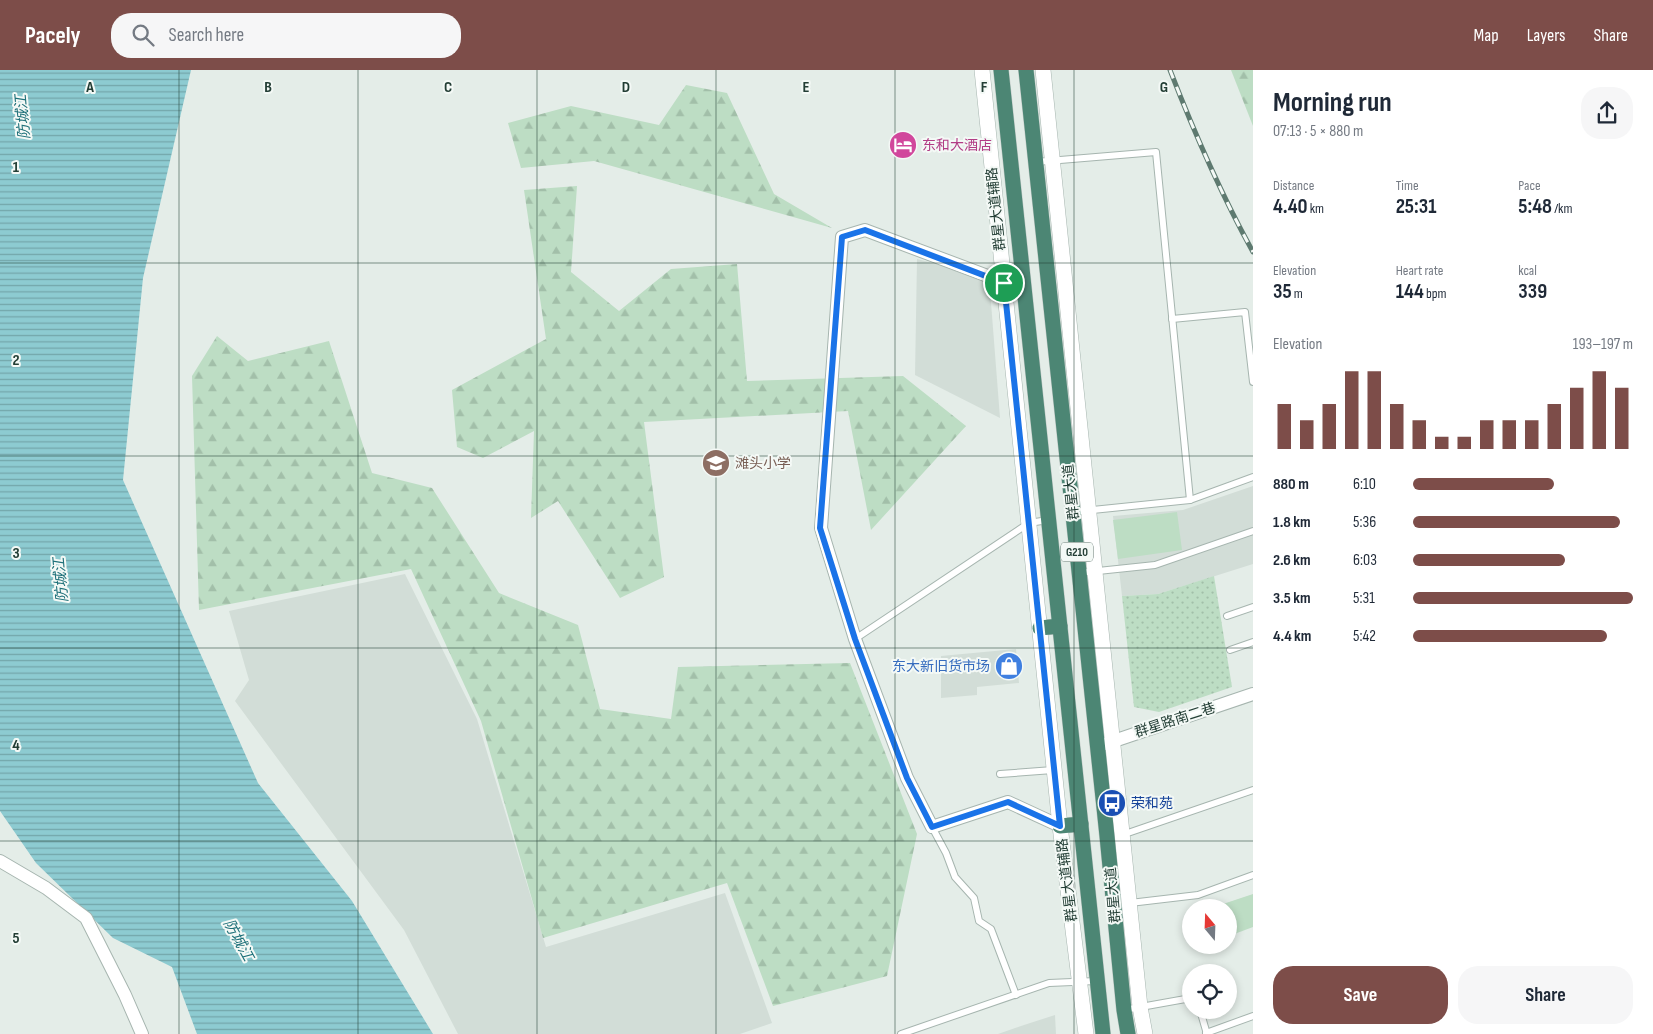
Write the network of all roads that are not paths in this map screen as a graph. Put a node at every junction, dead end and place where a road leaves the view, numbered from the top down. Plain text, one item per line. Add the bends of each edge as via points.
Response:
1 (982, 70) edge
2 (1001, 70) edge
3 (1026, 70) edge
4 (1043, 70) edge
5 (1052, 161) junction
6 (1036, 162) junction
7 (1004, 283) junction
8 (1025, 290) junction
9 (1172, 319) junction
10 (1253, 382) edge
11 (1253, 477) edge
12 (1190, 500) junction
13 (1089, 510) junction
14 (1073, 512) junction
15 (1049, 520) junction
16 (1029, 523) junction
17 (1253, 531) edge
18 (1095, 572) junction
19 (1079, 574) junction
20 (1253, 607) edge
21 (1227, 616) dead end
22 (1060, 626) junction
23 (1040, 628) junction
24 (855, 639) junction
25 (1253, 642) edge
26 (1230, 650) dead end
27 (1253, 694) edge
28 (1112, 741) junction
29 (1098, 746) junction
30 (1054, 770) junction
31 (1000, 774) dead end
32 (1253, 790) edge
33 (1081, 824) junction
34 (1060, 826) junction
35 (932, 827) junction
36 (1115, 835) junction
37 (0, 861) edge
38 (1253, 875) edge
39 (1113, 903) junction
40 (1129, 903) junction
41 (1090, 905) junction
42 (1096, 981) junction
43 (1078, 982) junction
44 (1016, 995) junction
45 (1182, 1000) edge
46 (1140, 1007) junction
47 (1124, 1010) junction
48 (1253, 1016) edge
49 (1202, 1019) edge
50 (926, 1026) junction
51 (1206, 1033) edge
52 (142, 1034) edge
53 (900, 1034) edge
54 (929, 1034) edge
55 (1086, 1034) edge
56 (1103, 1034) edge
57 (1128, 1034) edge
58 (1145, 1034) edge

1 - 7 street, 群星大道辅路
2 - 8 highway, 群星大道 / G210
3 - 6 highway, 群星大道 / G210
4 - 5 street
5 - 6 lane
5 - 9 lane via 1156,152
5 - 13 street
6 - 14 highway, 群星大道 / G210
7 - 8 street
7 - 16 street, 群星大道辅路
7 - 24 street via 865,230 842,237 820,528
8 - 15 highway, 群星大道 / G210
9 - 10 lane via 1245,312
9 - 12 lane
11 - 12 lane
12 - 13 lane
13 - 14 lane
13 - 18 street
14 - 19 highway, 群星大道 / G210
15 - 16 lane
15 - 22 highway, 群星大道 / G210
16 - 23 street, 群星大道辅路
16 - 24 lane
17 - 18 lane via 1155,564
18 - 19 lane
18 - 28 street
19 - 29 highway, 群星大道 / G210
20 - 21 lane
22 - 23 highway
22 - 33 highway, 群星大道 / G210
23 - 30 street, 群星大道辅路
24 - 35 street via 907,778
25 - 26 lane
27 - 28 street, 群星路南二巷
28 - 29 street, 群星路南二巷
28 - 36 street
29 - 36 highway, 群星大道 / G210
30 - 31 lane
30 - 34 street, 群星大道辅路
32 - 36 lane
33 - 34 highway
33 - 41 highway, 群星大道 / G210
34 - 35 street via 1008,802
34 - 43 street, 群星大道辅路
35 - 44 lane via 955,877 974,898 979,921 991,929
36 - 39 highway, 群星大道 / G210
36 - 40 street
37 - 52 street via 46,888 86,918
38 - 40 lane via 1198,895
39 - 40 lane
39 - 41 highway
39 - 47 highway, 群星大道 / G210
40 - 46 street
41 - 42 highway, 群星大道 / G210
42 - 43 lane
42 - 56 highway, 群星大道 / G210
43 - 44 lane via 1049,983
43 - 55 street, 群星大道辅路
44 - 50 lane
45 - 46 lane
46 - 47 lane
46 - 58 street
47 - 57 highway, 群星大道 / G210
48 - 51 lane
49 - 51 lane
50 - 53 lane
50 - 54 lane

